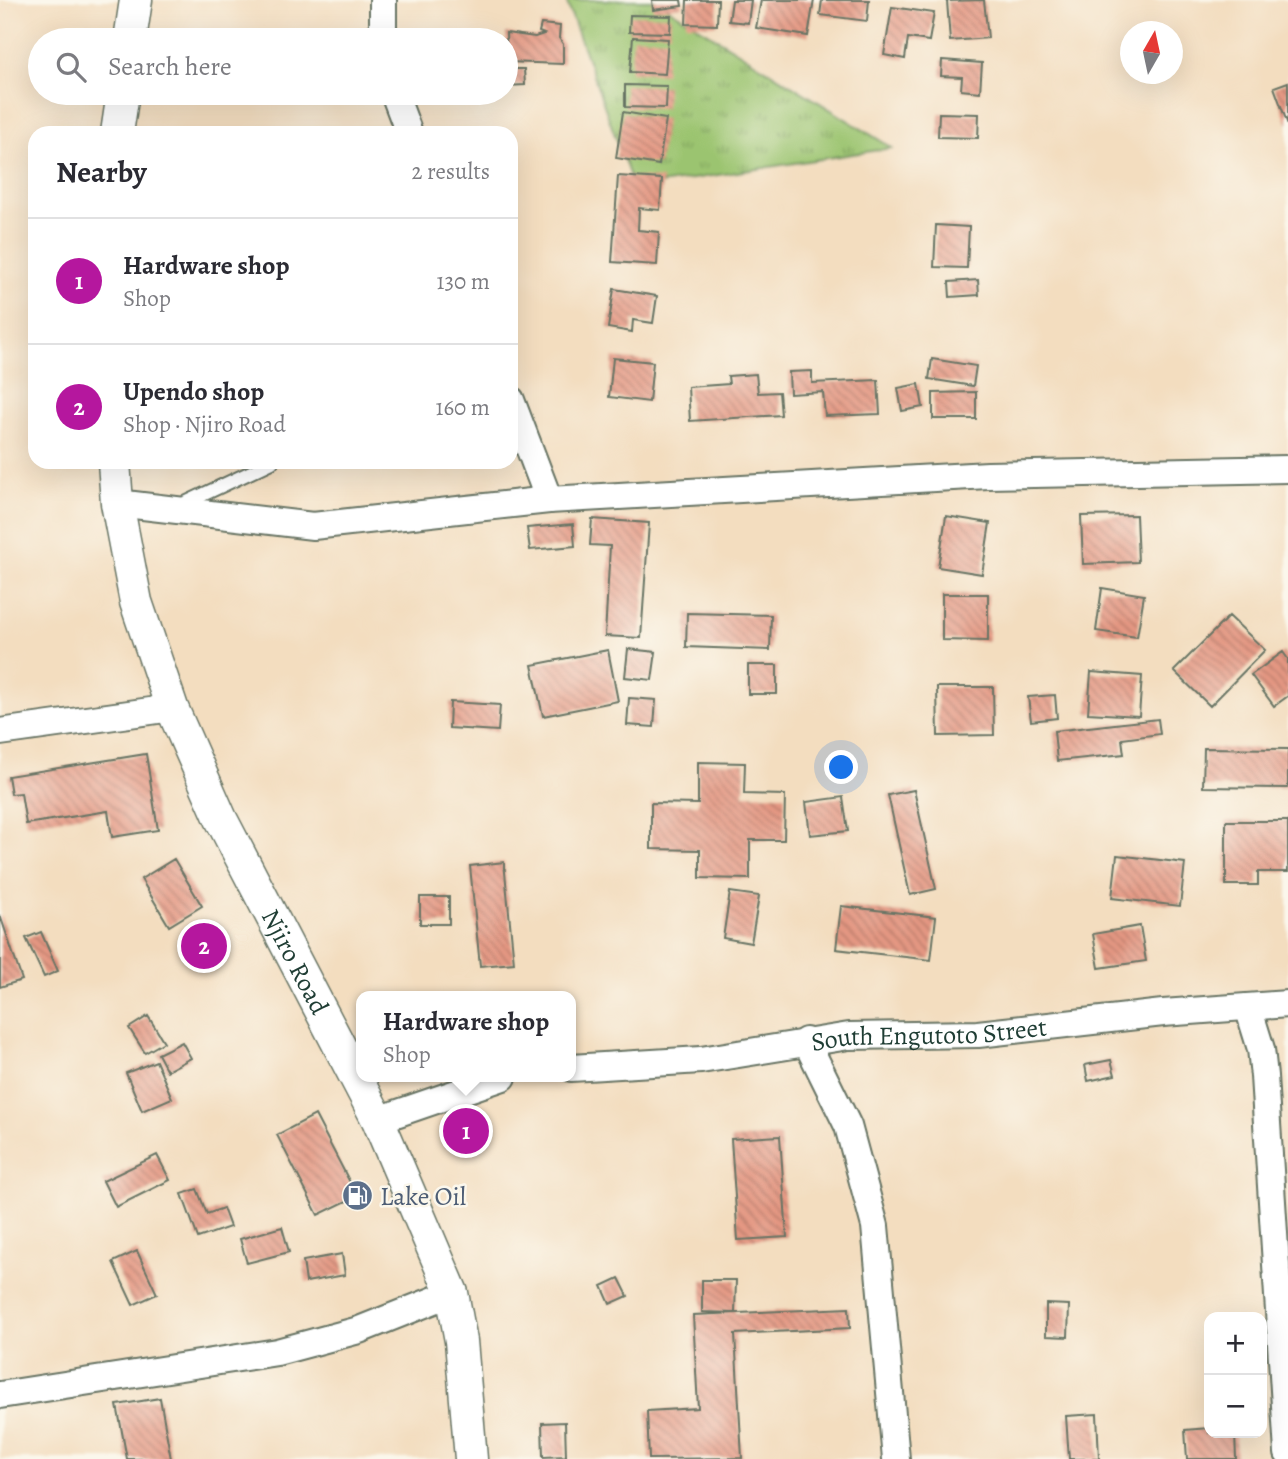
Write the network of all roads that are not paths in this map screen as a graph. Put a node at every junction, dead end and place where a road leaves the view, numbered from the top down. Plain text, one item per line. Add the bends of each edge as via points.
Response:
1 (136, 0) edge
2 (383, 0) edge
3 (132, 28) edge
4 (383, 28) edge
5 (121, 105) edge
6 (398, 105) edge
7 (118, 126) edge
8 (406, 126) edge
9 (518, 418) edge
10 (115, 469) edge
11 (257, 469) edge
12 (1288, 469) edge
13 (549, 500) junction
14 (117, 503) junction
15 (174, 509) junction
16 (172, 708) junction
17 (0, 732) edge
18 (1288, 1004) edge
19 (1248, 1007) junction
20 (806, 1041) junction
21 (576, 1068) edge
22 (356, 1078) edge
23 (358, 1082) edge
24 (488, 1082) edge
25 (378, 1120) junction
26 (452, 1293) junction
27 (0, 1395) edge
28 (1288, 1453) edge
29 (471, 1459) edge
30 (896, 1459) edge

1 - 3 street
2 - 4 street
5 - 7 street
6 - 8 street
9 - 13 street
10 - 14 street, Njiro Road
11 - 15 lane
12 - 13 street via 988,475
13 - 15 street via 313,526
14 - 15 street
14 - 16 street, Njiro Road via 135,602
16 - 17 street
16 - 22 street, Njiro Road via 221,819
18 - 19 street, South Engutoto Street
19 - 20 street, South Engutoto Street via 978,1034
19 - 28 street via 1264,1076
20 - 21 street, South Engutoto Street via 701,1060
20 - 30 street via 848,1126 875,1226
23 - 25 street, Njiro Road
24 - 25 street
25 - 26 street, Njiro Road
26 - 27 street via 359,1330 277,1352
26 - 29 street, Njiro Road

